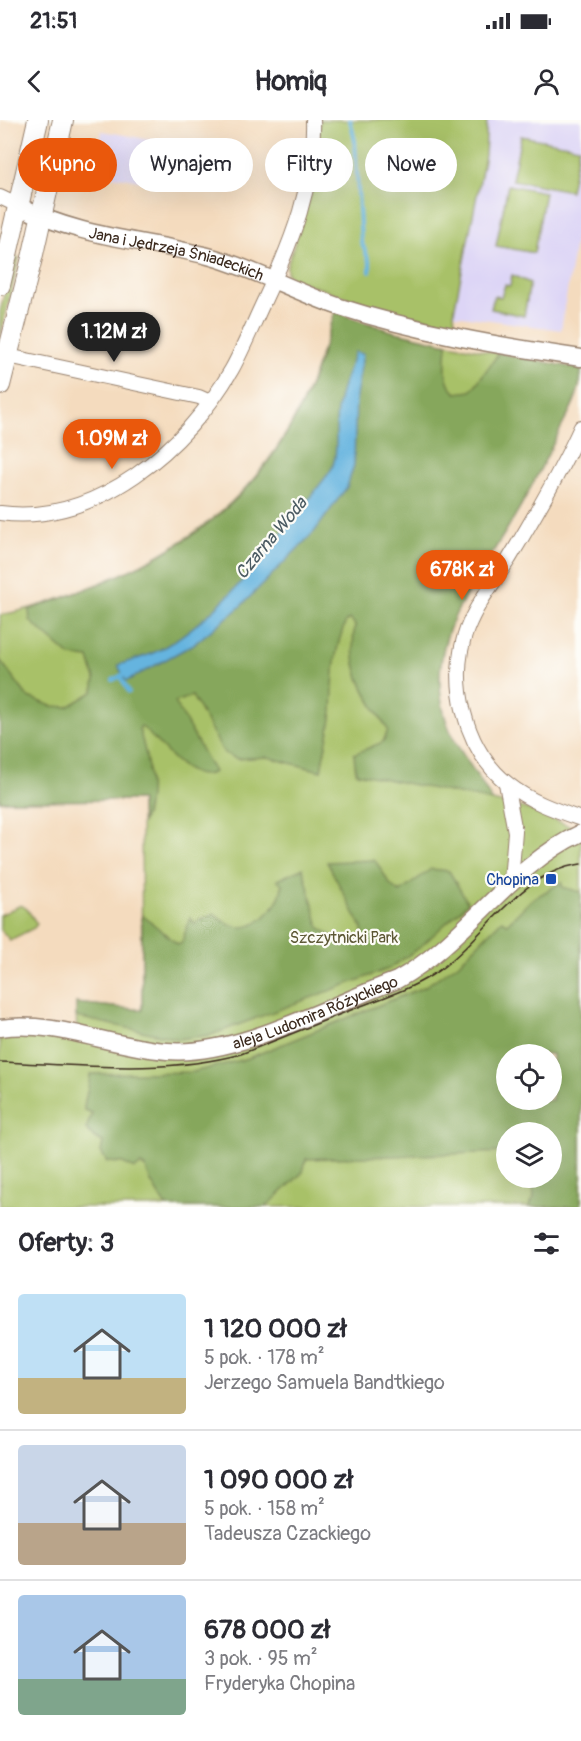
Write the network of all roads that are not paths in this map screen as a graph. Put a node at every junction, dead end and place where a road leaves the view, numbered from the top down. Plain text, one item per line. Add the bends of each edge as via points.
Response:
1 (38, 120) edge
2 (63, 120) edge
3 (313, 120) edge
4 (0, 197) edge
5 (19, 206) junction
6 (41, 218) junction
7 (274, 280) junction
8 (0, 285) edge
9 (8, 356) junction
10 (581, 358) edge
11 (0, 385) edge
12 (210, 402) junction
13 (581, 427) edge
14 (0, 513) edge
15 (506, 783) junction
16 (581, 819) edge
17 (581, 833) edge
18 (511, 881) junction
19 (0, 1028) edge

1 - 5 main road
2 - 6 main road
3 - 7 street via 312,162 303,206
4 - 5 street, Jana i Jędrzeja Śniadeckich
5 - 6 street, Jana i Jędrzeja Śniadeckich
5 - 8 main road
6 - 7 street, Jana i Jędrzeja Śniadeckich via 75,229 207,256
6 - 9 main road
7 - 10 street, Jana i Jędrzeja Śniadeckich via 315,299 386,321
7 - 12 street via 232,370
9 - 11 main road
9 - 12 street
12 - 14 street via 161,456 105,493 55,511
13 - 15 street via 549,492 476,608 464,639 459,681 466,720 478,746
15 - 16 street via 541,804
15 - 18 street via 515,832
17 - 18 street, aleja Ludomira Różyckiego via 546,853
18 - 19 street, aleja Ludomira Różyckiego via 452,941 418,968 397,980 227,1046 168,1052 52,1027

